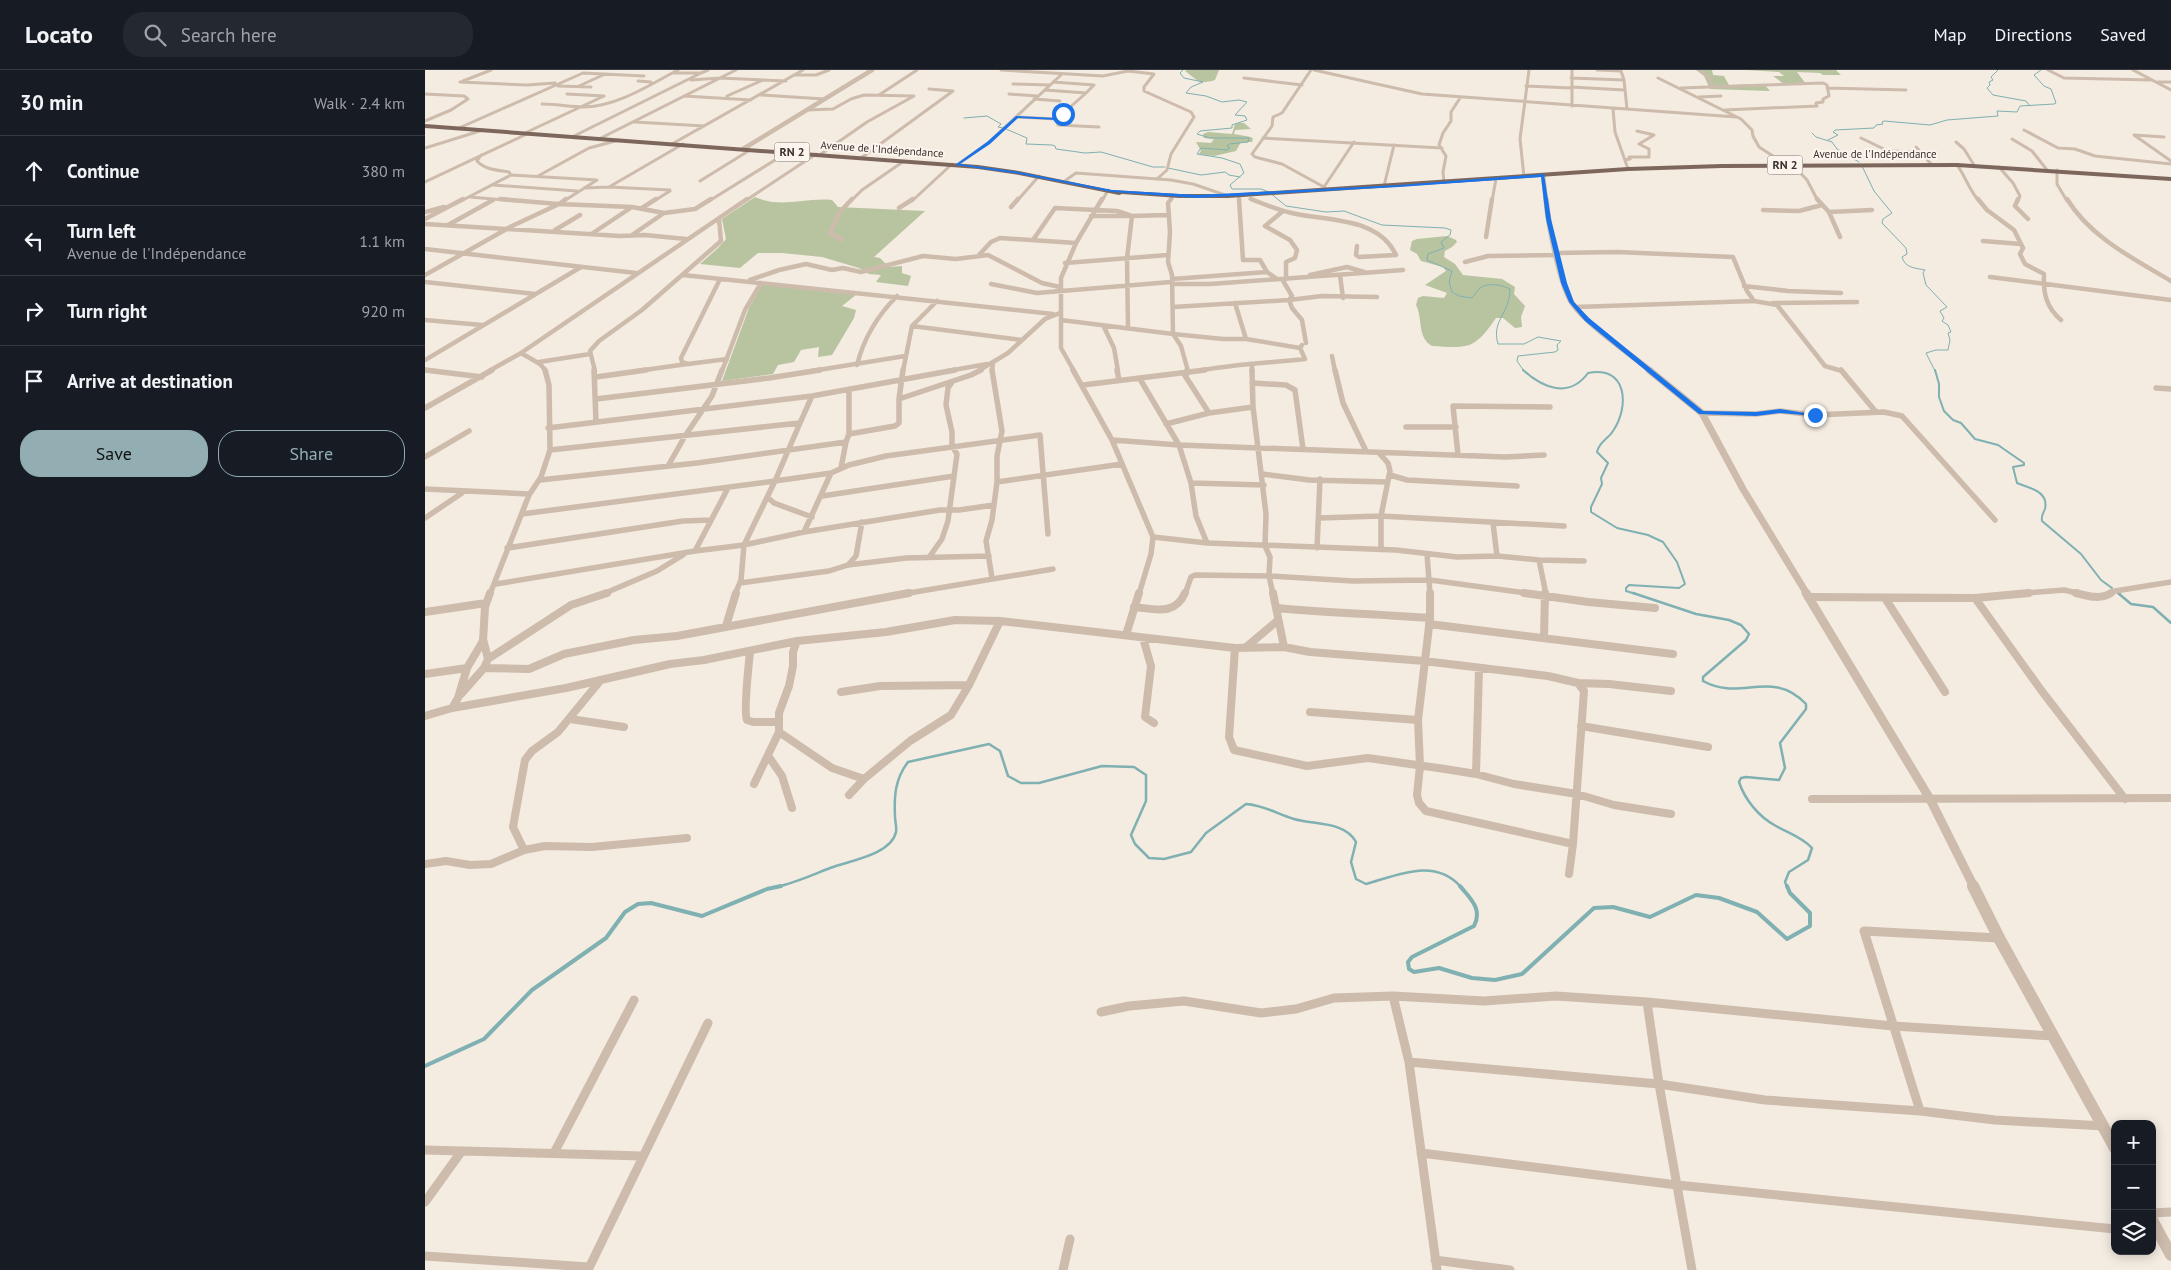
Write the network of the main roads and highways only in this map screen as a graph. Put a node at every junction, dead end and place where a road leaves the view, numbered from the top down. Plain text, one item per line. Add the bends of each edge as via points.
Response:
1 (425, 126) edge
2 (470, 129) junction
3 (425, 131) edge
4 (2171, 179) edge
5 (1399, 186) junction
6 (1110, 191) junction
7 (1275, 195) junction
8 (1262, 196) junction

1 - 2 main road, RN 2
2 - 3 main road
2 - 6 main road, Avenue de l'Indépendance / RN 2 via 905,160 1039,176
4 - 5 main road, Avenue de l'Indépendance / RN 2 via 1957,164 1790,165 1628,169
5 - 7 main road, Avenue de l'Indépendance / RN 2
5 - 7 main road, Avenue de l'Indépendance / RN 2
6 - 8 main road, Avenue de l'Indépendance / RN 2 via 1179,196
6 - 8 main road, Avenue de l'Indépendance / RN 2 via 1172,198 1250,199
7 - 8 main road, Avenue de l'Indépendance / RN 2

